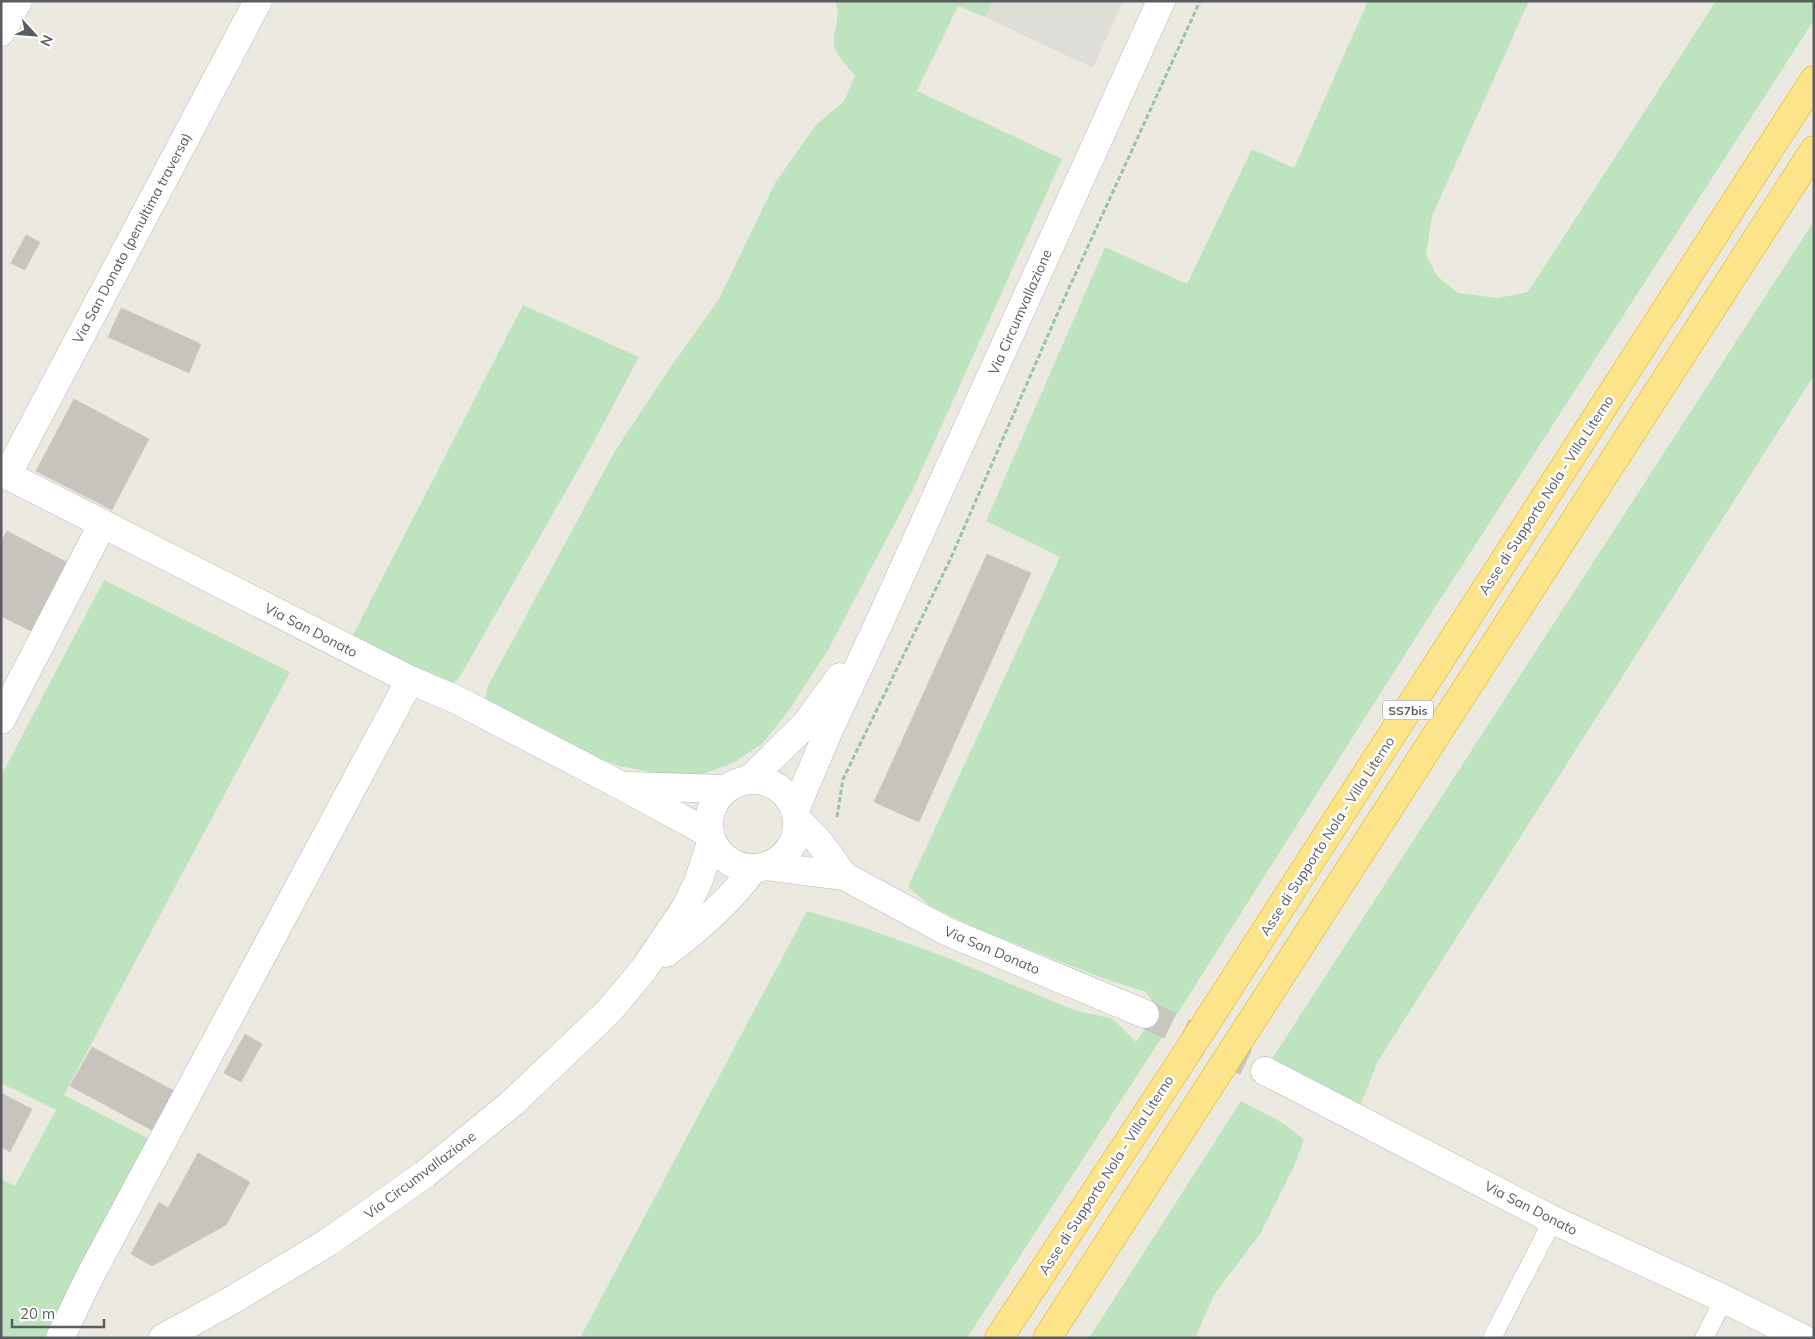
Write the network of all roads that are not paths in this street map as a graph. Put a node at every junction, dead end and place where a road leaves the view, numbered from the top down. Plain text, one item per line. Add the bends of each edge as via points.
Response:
1 (18, 1) edge
2 (258, 1) edge
3 (1161, 1) edge
4 (1, 32) edge
5 (1814, 80) edge
6 (1814, 150) edge
7 (4, 474) edge
8 (102, 525) junction
9 (879, 623) junction
10 (410, 680) junction
11 (1, 720) edge
12 (737, 784) junction
13 (622, 786) junction
14 (796, 815) junction
15 (712, 838) junction
16 (760, 867) junction
17 (844, 876) junction
18 (644, 969) junction
19 (1145, 1014) tunnel mouth
20 (1265, 1070) tunnel mouth
21 (1553, 1220) junction
22 (1724, 1299) junction
23 (60, 1338) edge
24 (163, 1338) edge
25 (999, 1338) edge
26 (1047, 1338) edge
27 (1492, 1338) edge
28 (1704, 1338) edge
29 (1802, 1338) edge

1 - 4 street
2 - 7 street, Via San Donato (penultima traversa)
3 - 9 street, Via Circumvallazione
5 - 25 highway, Asse di Supporto Nola - Villa Literno / SS7bis
6 - 26 highway, SS7bis
7 - 8 street, Via San Donato
8 - 10 street, Via San Donato
8 - 11 street
9 - 12 street via 806,724
9 - 14 street via 828,732
10 - 13 street, Via San Donato via 455,699
10 - 23 street
12 - 13 street
12 - 14 street via 764,781 777,787 788,797
12 - 15 street via 717,798 711,809
13 - 15 street, Via San Donato
14 - 16 street via 795,837 788,850 778,859
14 - 17 street, Via San Donato
15 - 16 street via 720,853 730,861 741,866
15 - 18 street via 686,907
16 - 17 street, Via San Donato
16 - 18 street via 680,942
17 - 19 street, Via San Donato via 948,932
18 - 24 street, Via Circumvallazione via 609,1012 511,1104 425,1174 327,1243
20 - 21 street, Via San Donato
21 - 22 street, Via San Donato
21 - 27 lane
22 - 28 lane
22 - 29 street, Via San Donato

